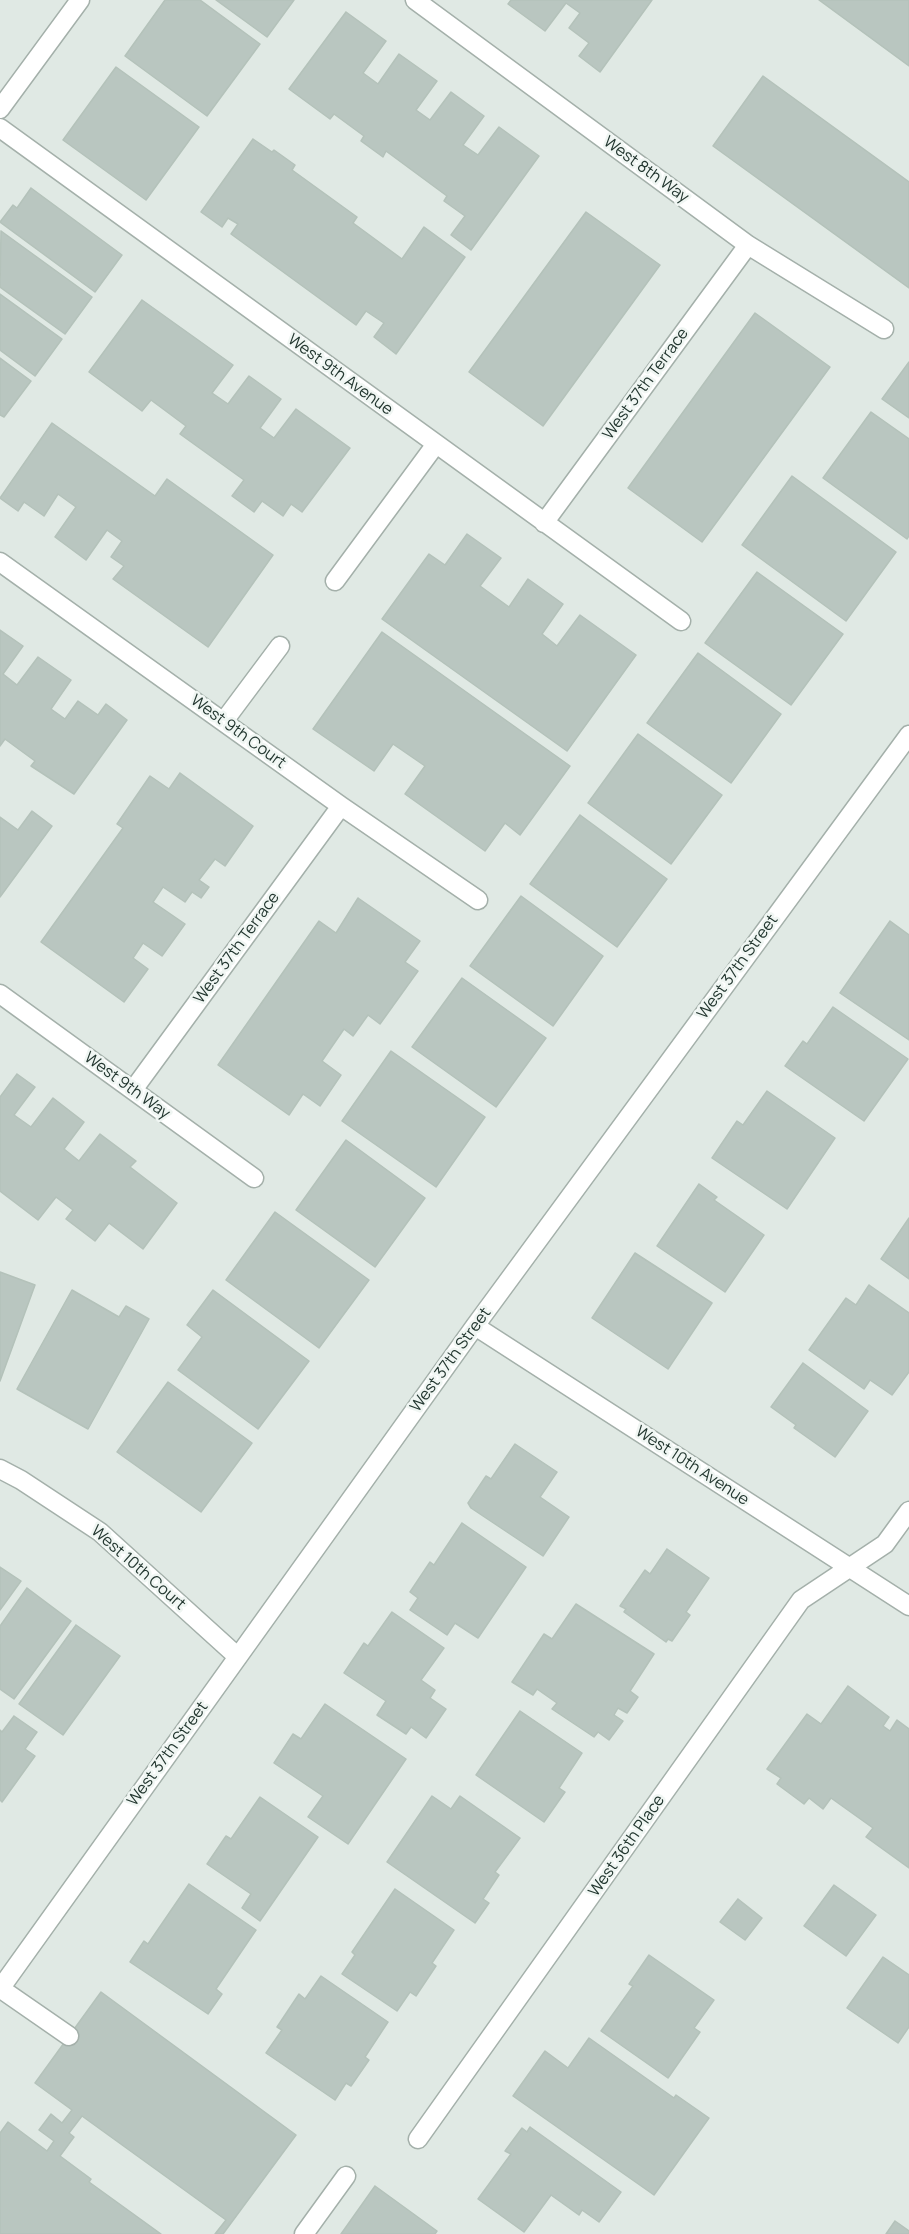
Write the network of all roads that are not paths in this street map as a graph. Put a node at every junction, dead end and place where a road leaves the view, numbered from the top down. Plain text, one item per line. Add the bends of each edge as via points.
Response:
1 (80, 0) edge
2 (415, 0) edge
3 (0, 109) edge
4 (0, 128) edge
5 (748, 245) junction
6 (884, 329) dead end
7 (436, 444) junction
8 (544, 522) junction
9 (0, 562) edge
10 (335, 581) dead end
11 (681, 621) dead end
12 (280, 646) dead end
13 (224, 722) junction
14 (909, 735) edge
15 (342, 806) junction
16 (478, 900) dead end
17 (0, 994) edge
18 (133, 1090) junction
19 (254, 1178) dead end
20 (475, 1326) junction
21 (0, 1469) edge
22 (909, 1511) edge
23 (850, 1567) junction
24 (909, 1606) edge
25 (238, 1657) junction
26 (0, 1989) edge
27 (69, 2036) dead end
28 (418, 2139) dead end
29 (346, 2176) dead end
30 (304, 2234) edge

1 - 3 street
2 - 5 street, West 8th Way
4 - 7 street, West 9th Avenue
5 - 6 street, West 8th Way
5 - 8 street, West 37th Terrace
7 - 8 street, West 9th Avenue
7 - 10 street
8 - 11 street, West 9th Avenue
9 - 13 street, West 9th Court
12 - 13 street
13 - 15 street, West 9th Court
14 - 20 street, West 37th Street
15 - 16 street, West 9th Court
15 - 18 street, West 37th Terrace
17 - 18 street, West 9th Way
18 - 19 street, West 9th Way
20 - 23 street, West 10th Avenue
20 - 25 street, West 37th Street
21 - 25 street, West 10th Court via 100,1532
22 - 23 street, West 36th Place via 885,1545
23 - 24 street, West 10th Avenue
23 - 28 street, West 36th Place via 801,1600
25 - 26 street, West 37th Street
26 - 27 street
29 - 30 street

